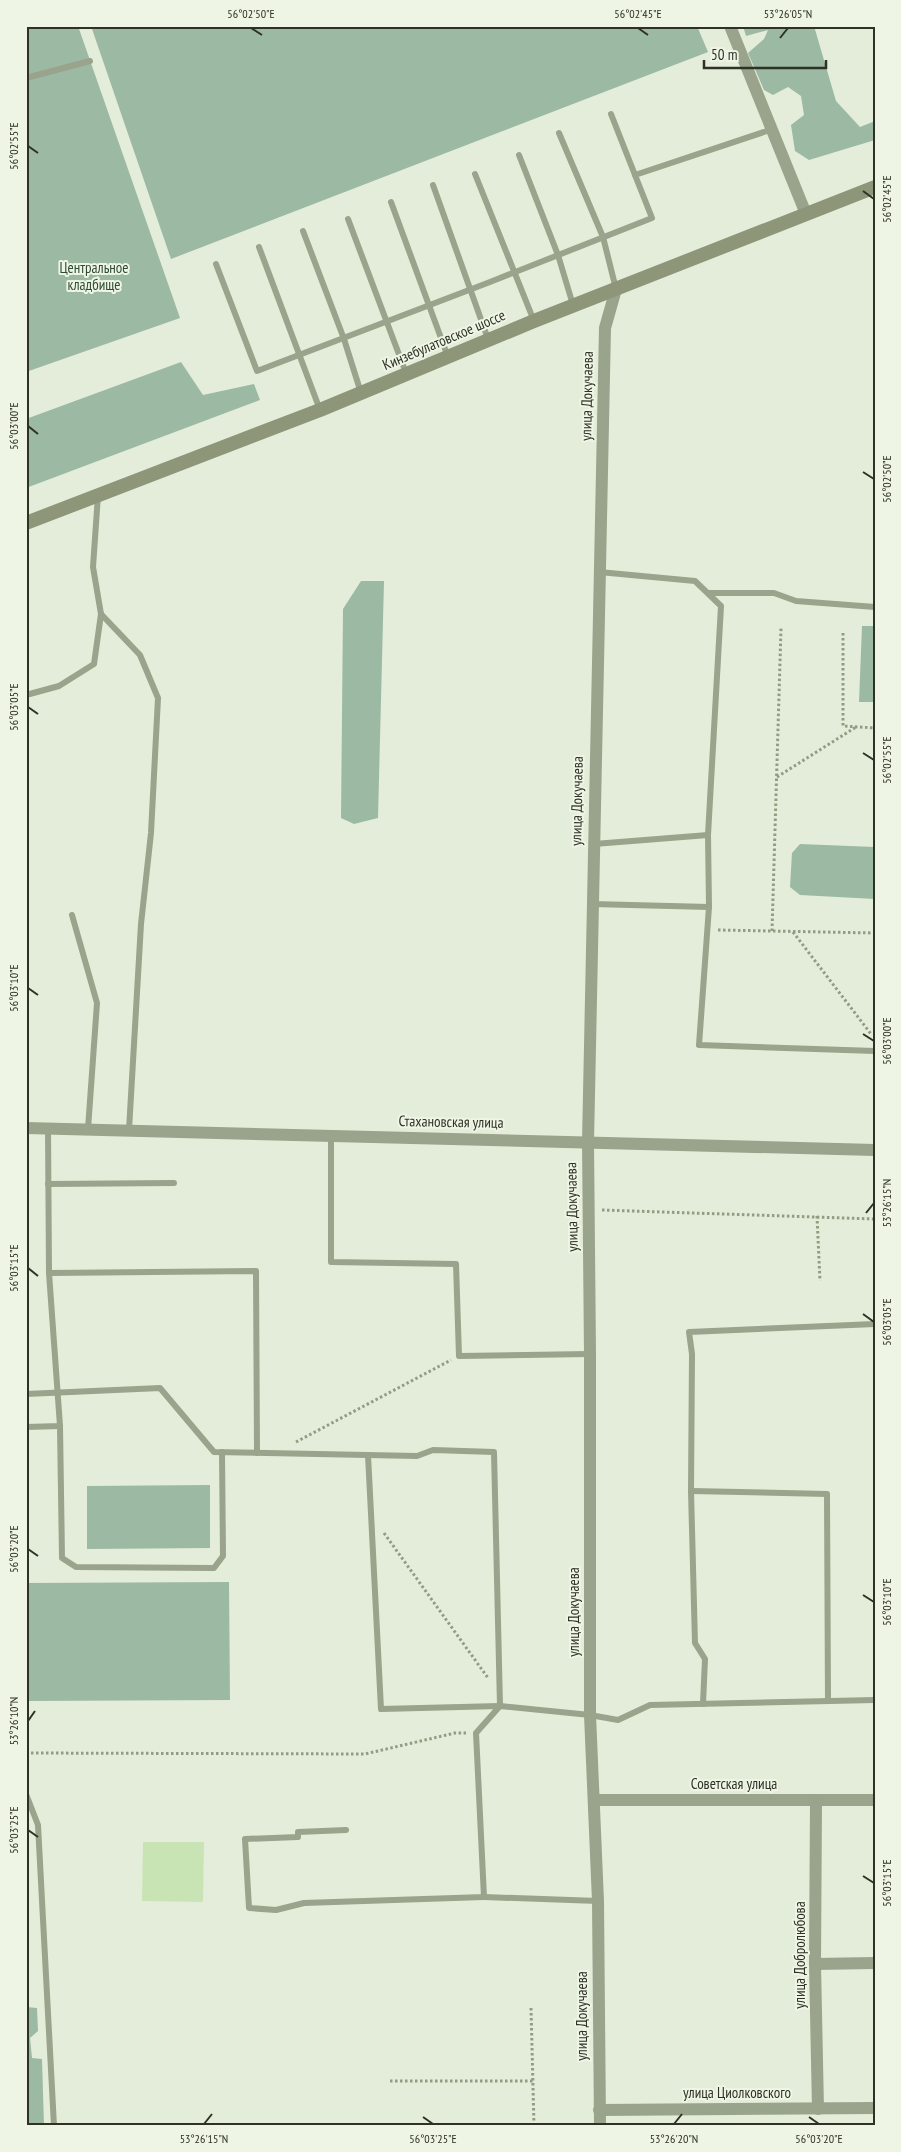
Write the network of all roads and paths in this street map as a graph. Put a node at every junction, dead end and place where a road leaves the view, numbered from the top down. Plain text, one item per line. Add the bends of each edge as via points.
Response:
1 (730, 26) edge
2 (90, 61) dead end
3 (26, 78) edge
4 (611, 114) dead end
5 (772, 129) junction
6 (559, 133) dead end
7 (519, 155) dead end
8 (475, 174) dead end
9 (635, 176) junction
10 (433, 185) dead end
11 (875, 186) edge
12 (391, 202) dead end
13 (806, 214) junction
14 (348, 219) dead end
15 (303, 231) dead end
16 (603, 237) junction
17 (259, 247) dead end
18 (558, 255) junction
19 (216, 264) dead end
20 (516, 272) junction
21 (616, 289) junction
22 (472, 290) junction
23 (573, 305) junction
24 (429, 306) junction
25 (534, 321) junction
26 (386, 323) junction
27 (344, 338) junction
28 (488, 339) junction
29 (299, 355) junction
30 (448, 357) junction
31 (406, 373) junction
32 (361, 393) junction
33 (320, 410) junction
34 (98, 495) junction
35 (26, 523) edge
36 (599, 572) junction
37 (708, 593) junction
38 (875, 607) edge
39 (101, 614) junction
40 (781, 628) dead end
41 (844, 633) dead end
42 (26, 695) edge
43 (857, 727) junction
44 (875, 728) edge
45 (777, 776) junction
46 (708, 835) junction
47 (593, 844) junction
48 (592, 904) junction
49 (709, 906) junction
50 (72, 915) dead end
51 (707, 930) junction
52 (772, 931) junction
53 (792, 932) junction
54 (875, 933) edge
55 (871, 1034) dead end
56 (875, 1051) edge
57 (26, 1128) edge
58 (48, 1128) junction
59 (88, 1130) junction
60 (129, 1130) junction
61 (331, 1136) junction
62 (588, 1142) junction
63 (875, 1150) edge
64 (174, 1183) dead end
65 (48, 1184) junction
66 (589, 1209) junction
67 (817, 1216) junction
68 (875, 1218) edge
69 (49, 1273) junction
70 (820, 1280) dead end
71 (875, 1324) edge
72 (590, 1354) junction
73 (459, 1356) junction
74 (56, 1393) junction
75 (26, 1394) edge
76 (60, 1426) junction
77 (26, 1427) edge
78 (222, 1452) junction
79 (257, 1453) junction
80 (275, 1453) junction
81 (368, 1455) junction
82 (691, 1492) junction
83 (372, 1518) junction
84 (500, 1695) junction
85 (828, 1700) junction
86 (875, 1700) edge
87 (703, 1704) junction
88 (500, 1706) junction
89 (590, 1715) junction
90 (476, 1733) junction
91 (26, 1753) edge
92 (26, 1794) edge
93 (594, 1800) junction
94 (875, 1800) edge
95 (816, 1801) junction
96 (346, 1830) dead end
97 (484, 1898) junction
98 (598, 1901) junction
99 (875, 1963) edge
100 (815, 1964) junction
101 (531, 2008) dead end
102 (390, 2080) dead end
103 (534, 2082) junction
104 (875, 2108) edge
105 (818, 2109) junction
106 (599, 2110) junction
107 (54, 2126) edge
108 (534, 2126) edge
109 (600, 2126) edge

1 - 5 street
2 - 3 lane
4 - 9 lane
5 - 9 lane
5 - 13 street
6 - 16 lane
7 - 18 lane
8 - 20 lane
9 - 16 lane via 652,218
10 - 22 lane
11 - 13 main road, Кинзебулатовское шоссе
12 - 24 lane
13 - 21 main road, Кинзебулатовское шоссе
14 - 26 lane
15 - 27 lane
16 - 18 lane
16 - 21 lane
17 - 29 lane
18 - 20 lane
18 - 23 lane
19 - 29 lane via 256,371
20 - 22 lane
20 - 25 lane
21 - 23 main road, Кинзебулатовское шоссе
21 - 36 street, улица Докучаева via 605,328
22 - 24 lane
22 - 28 lane
23 - 25 main road, Кинзебулатовское шоссе
24 - 26 lane
24 - 30 lane
25 - 28 main road, Кинзебулатовское шоссе
26 - 27 lane
26 - 31 lane
27 - 29 lane
27 - 32 lane
28 - 30 main road, Кинзебулатовское шоссе
29 - 33 lane
30 - 31 main road, Кинзебулатовское шоссе
31 - 32 main road, Кинзебулатовское шоссе
32 - 33 main road, Кинзебулатовское шоссе
33 - 34 main road, Кинзебулатовское шоссе
34 - 35 main road, Кинзебулатовское шоссе
34 - 39 lane via 93,567
36 - 37 lane via 695,581
36 - 47 street, улица Докучаева
37 - 38 lane via 774,593 796,601
37 - 46 lane via 721,606
39 - 42 lane via 94,664 59,686
39 - 60 lane via 140,655 158,698
40 - 45 path
41 - 43 path via 843,726
43 - 44 path
43 - 45 path
45 - 52 path
46 - 47 lane
46 - 49 lane
47 - 48 street, улица Докучаева
48 - 49 lane
48 - 62 street, улица Докучаева
49 - 51 lane
50 - 59 lane via 97,1003
51 - 52 path
51 - 56 lane via 699,1045
52 - 53 path
53 - 54 path
53 - 55 path
57 - 58 street, Стахановская улица
58 - 59 street, Стахановская улица
58 - 65 lane
59 - 60 street, Стахановская улица
60 - 61 street, Стахановская улица
61 - 62 street, Стахановская улица
61 - 73 lane via 331,1262 456,1264
62 - 63 street, Стахановская улица
62 - 66 street, улица Докучаева
64 - 65 lane
65 - 69 lane
66 - 67 path
66 - 72 street, улица Докучаева
67 - 68 path
67 - 70 path
69 - 74 lane
69 - 79 lane via 256,1271
71 - 82 lane via 690,1332
72 - 73 lane
72 - 89 street, улица Докучаева
73 - 80 path
74 - 75 lane
74 - 76 lane
74 - 78 lane via 160,1388 214,1452
76 - 77 lane
76 - 78 lane via 62,1558 76,1567 214,1568 223,1556
78 - 79 lane
79 - 80 lane
80 - 81 lane
81 - 83 lane
81 - 84 lane via 417,1456 433,1450 494,1452
82 - 85 lane via 827,1494
82 - 87 lane via 695,1643 705,1658
83 - 84 path
83 - 88 lane via 381,1709
84 - 88 lane
85 - 86 lane
85 - 87 lane
87 - 89 lane via 650,1705 618,1720
88 - 89 lane
88 - 90 lane
89 - 93 street, улица Докучаева
90 - 91 path via 455,1733 365,1754
90 - 97 lane
92 - 107 lane via 38,1825
93 - 95 street, Советская улица
93 - 98 street, улица Докучаева
94 - 95 street, Советская улица
95 - 100 street, улица Добролюбова
96 - 97 lane via 298,1832 298,1837 246,1839 249,1908 276,1910 304,1903
97 - 98 lane
98 - 106 street, улица Докучаева
99 - 100 street
100 - 105 street, улица Добролюбова
101 - 103 path
102 - 103 path
103 - 108 path
104 - 105 street, улица Циолковского
105 - 106 street, улица Циолковского
106 - 109 street, улица Докучаева

